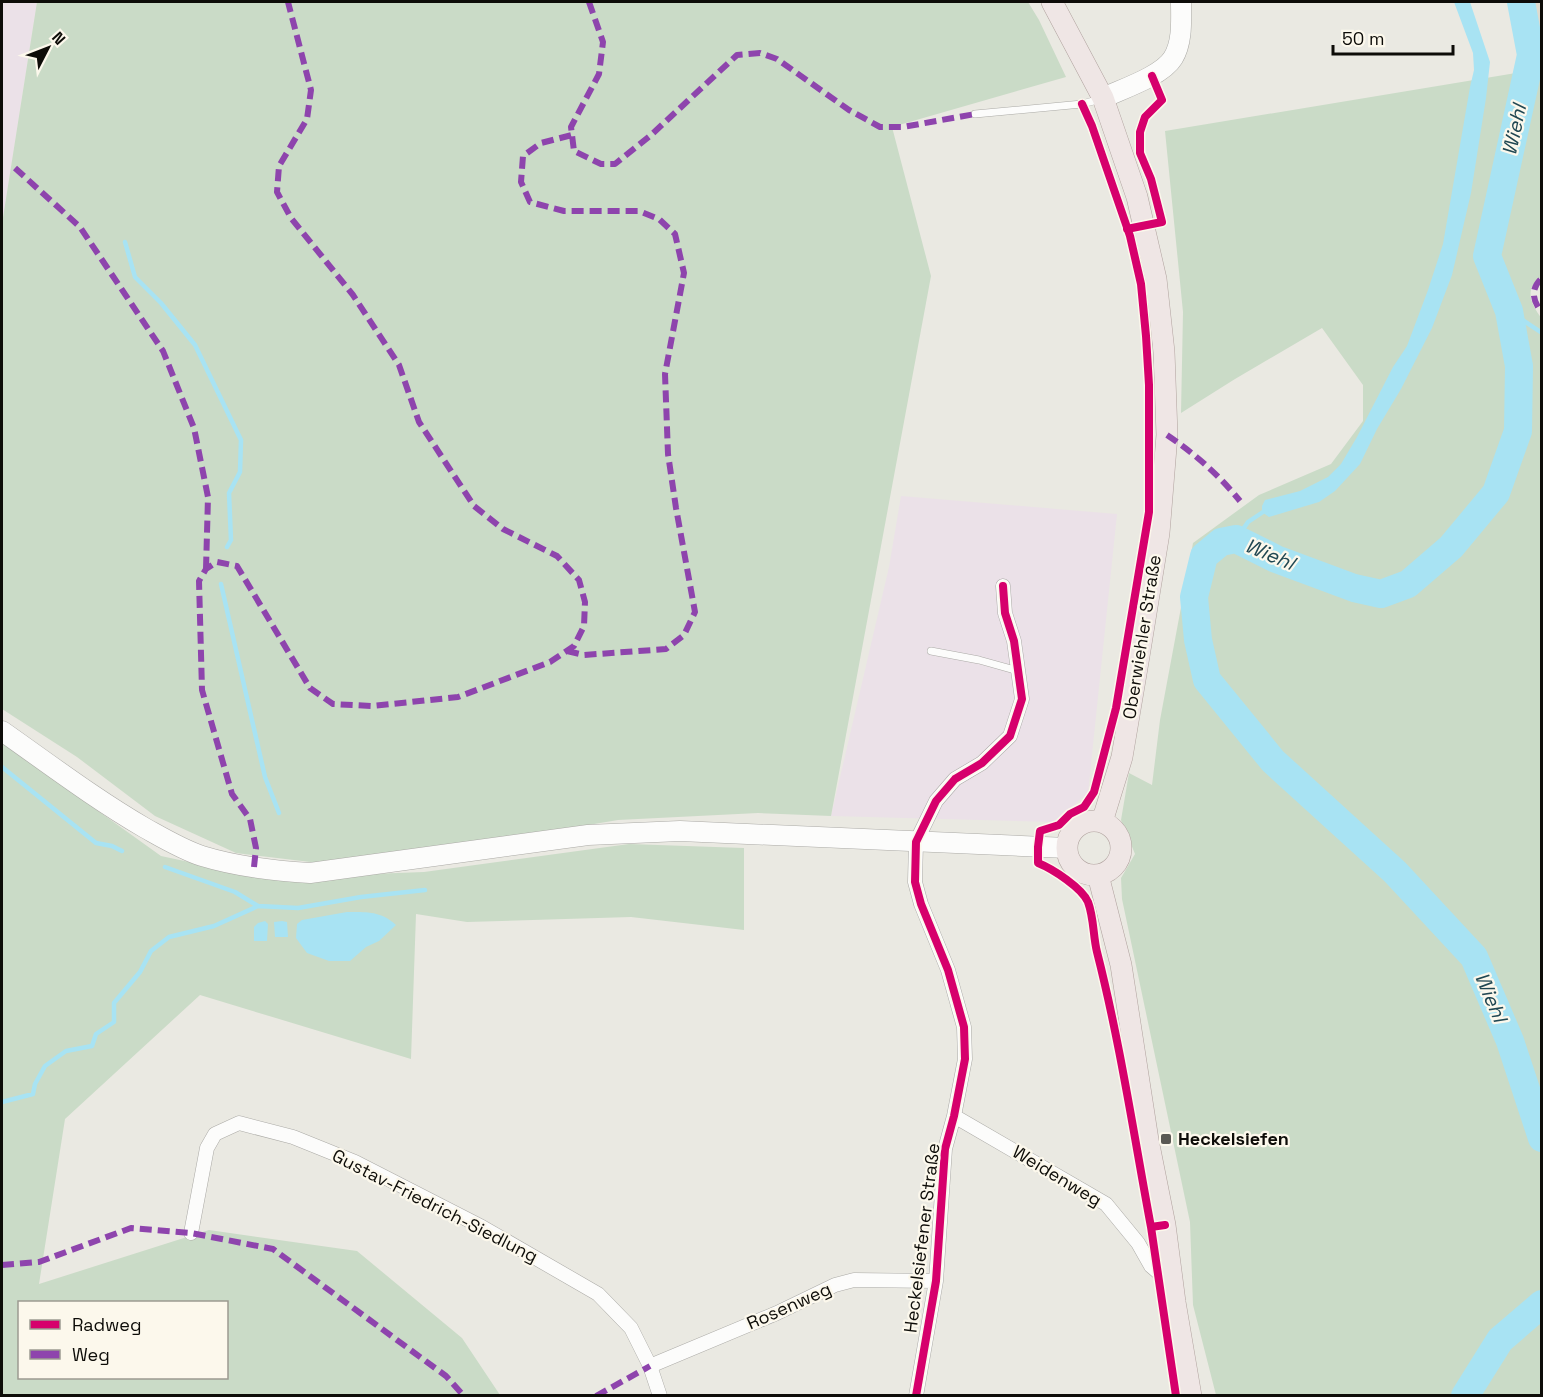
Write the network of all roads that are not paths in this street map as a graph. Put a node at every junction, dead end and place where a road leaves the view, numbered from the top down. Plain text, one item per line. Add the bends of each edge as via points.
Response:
1 (1052, 2) edge
2 (1181, 2) edge
3 (1103, 98) junction
4 (975, 114) dead end
5 (1003, 586) dead end
6 (931, 651) dead end
7 (1018, 671) junction
8 (2, 731) edge
9 (1102, 822) junction
10 (916, 842) junction
11 (1067, 848) junction
12 (1098, 875) junction
13 (954, 1116) junction
14 (191, 1233) dead end
15 (1171, 1271) junction
16 (936, 1281) junction
17 (650, 1366) junction
18 (660, 1395) edge
19 (916, 1395) edge
20 (1191, 1395) edge

1 - 3 main road, Oberwiehler Straße
2 - 3 main road via 1181,33 1173,59 1158,73
3 - 4 lane via 1082,104
3 - 9 main road, Oberwiehler Straße via 1137,197 1156,279 1167,435 1159,533 1139,656 1122,757
5 - 7 street
6 - 7 lane
7 - 10 street via 1022,699 1010,736 982,763 955,779 936,801
8 - 10 main road via 112,808 165,839 200,856 279,871 310,873 588,835 680,831
9 - 11 main road via 1076,827
9 - 12 main road via 1116,833 1121,850 1114,866
10 - 11 main road
10 - 13 street, Heckelsiefener Straße via 915,882 948,970 964,1027 965,1059
11 - 12 main road via 1074,867
12 - 15 main road via 1120,965
13 - 15 street, Weidenweg via 1106,1204 1151,1266 1158,1272
13 - 16 street, Heckelsiefener Straße via 945,1149
14 - 17 street, Gustav-Friedrich-Siedlung via 207,1148 215,1134 239,1123 293,1137 355,1162 482,1227 598,1293 631,1328
15 - 20 main road
16 - 17 street, Rosenweg via 854,1280
16 - 19 street, Heckelsiefener Straße
17 - 18 street, Gustav-Friedrich-Siedlung

